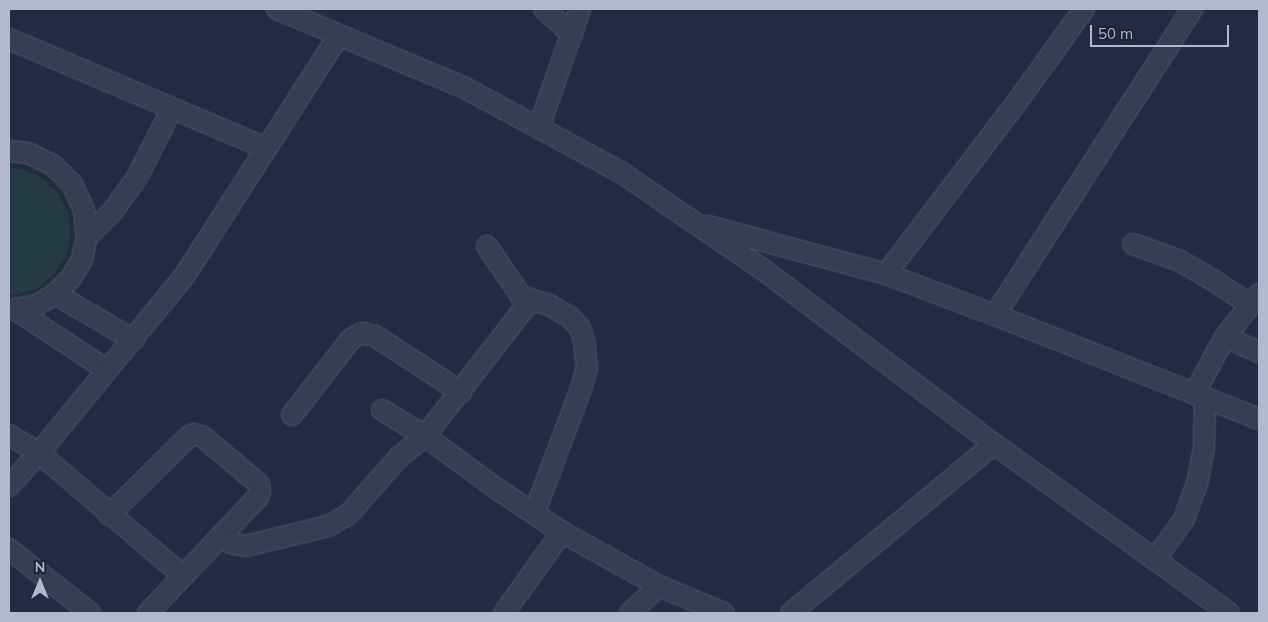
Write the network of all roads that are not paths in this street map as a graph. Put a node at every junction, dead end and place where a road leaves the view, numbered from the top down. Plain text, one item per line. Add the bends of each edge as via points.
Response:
1 (277, 9) edge
2 (544, 9) edge
3 (580, 9) edge
4 (1084, 9) edge
5 (1192, 9) edge
6 (572, 34) junction
7 (339, 35) junction
8 (9, 39) edge
9 (172, 110) junction
10 (539, 127) junction
11 (266, 148) junction
12 (9, 151) edge
13 (696, 223) junction
14 (87, 237) junction
15 (1133, 244) dead end
16 (778, 245) junction
17 (487, 246) dead end
18 (765, 271) junction
19 (886, 274) junction
20 (55, 294) junction
21 (1254, 299) edge
22 (530, 301) junction
23 (12, 310) edge
24 (995, 315) junction
25 (1225, 337) junction
26 (134, 340) junction
27 (1259, 352) edge
28 (107, 370) junction
29 (461, 392) junction
30 (1200, 396) junction
31 (382, 410) dead end
32 (292, 415) dead end
33 (1259, 419) edge
34 (9, 435) edge
35 (425, 436) junction
36 (994, 444) junction
37 (39, 454) junction
38 (9, 486) edge
39 (534, 514) junction
40 (109, 515) junction
41 (562, 532) junction
42 (219, 538) junction
43 (9, 549) edge
44 (1155, 560) junction
45 (183, 576) junction
46 (659, 586) junction
47 (1216, 609) edge
48 (90, 613) edge
49 (148, 613) edge
50 (504, 613) edge
51 (630, 613) edge
52 (724, 613) edge
53 (791, 613) edge

1 - 7 street
2 - 6 street
3 - 6 street
4 - 19 street
5 - 24 street
6 - 10 street
7 - 10 street via 465,88
7 - 11 street
8 - 9 street
9 - 11 street
9 - 14 street via 136,179 112,212
10 - 13 street via 622,173
11 - 26 street via 190,268
12 - 14 street via 28,153 53,165 72,184 84,210
13 - 16 street
13 - 18 street
14 - 20 street via 75,272
15 - 21 street via 1180,261
16 - 18 street
16 - 19 street
17 - 22 street via 521,296
18 - 36 street
19 - 24 street
20 - 23 street via 37,305
20 - 26 street
21 - 25 street
22 - 29 street
22 - 39 street via 556,309 580,328 587,367
23 - 28 street
24 - 30 street
25 - 27 street
25 - 30 street
26 - 28 street
28 - 37 street
29 - 32 street via 375,336 362,333 351,339
29 - 35 street
30 - 33 street
30 - 44 street via 1204,448 1197,484 1184,519
31 - 35 street
34 - 37 street
35 - 39 street
35 - 42 street via 398,458 339,521 246,546
36 - 44 street
36 - 53 street
37 - 38 street
37 - 40 street
39 - 41 street
40 - 42 street via 189,436 199,435 259,484 260,492
40 - 45 street
41 - 46 street
41 - 50 street
42 - 45 street
43 - 48 street
44 - 47 street
45 - 49 street
46 - 51 street
46 - 52 street

